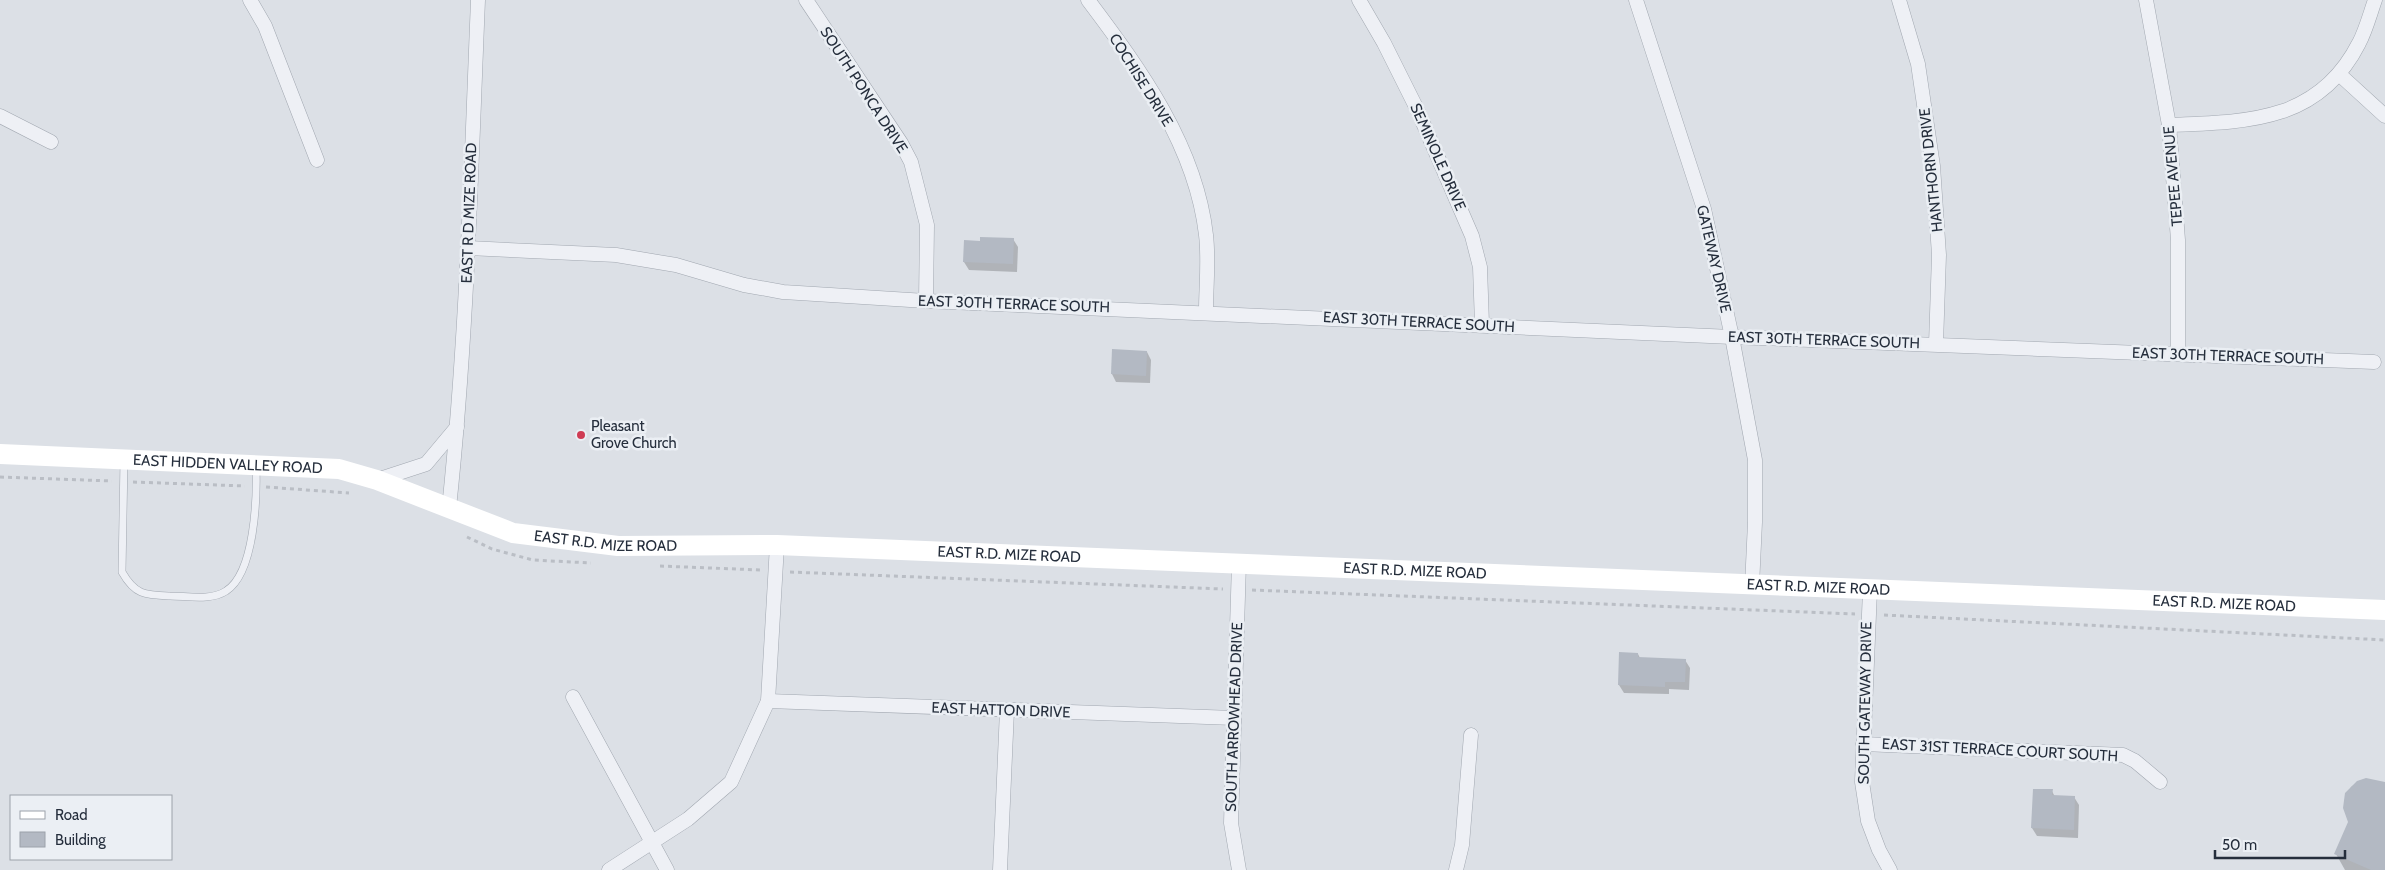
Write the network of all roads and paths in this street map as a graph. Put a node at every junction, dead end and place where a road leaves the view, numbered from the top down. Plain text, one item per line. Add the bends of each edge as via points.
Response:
1 (250, 0) edge
2 (478, 0) edge
3 (806, 0) edge
4 (1088, 0) edge
5 (1359, 0) edge
6 (1636, 0) edge
7 (1899, 0) edge
8 (2146, 0) edge
9 (2376, 0) edge
10 (2339, 74) junction
11 (0, 116) edge
12 (2385, 116) edge
13 (2169, 124) junction
14 (51, 142) dead end
15 (317, 160) dead end
16 (468, 248) junction
17 (926, 300) junction
18 (1206, 312) junction
19 (1482, 324) junction
20 (1732, 337) junction
21 (1936, 344) junction
22 (2178, 353) junction
23 (2374, 362) dead end
24 (458, 427) junction
25 (0, 454) edge
26 (124, 460) junction
27 (256, 465) junction
28 (377, 480) junction
29 (449, 508) junction
30 (777, 545) junction
31 (1240, 562) junction
32 (1752, 586) junction
33 (1870, 590) junction
34 (2385, 610) edge
35 (573, 697) dead end
36 (768, 701) junction
37 (1007, 710) junction
38 (1234, 718) junction
39 (1471, 735) dead end
40 (1863, 744) junction
41 (2160, 782) dead end
42 (651, 843) junction
43 (609, 870) edge
44 (667, 870) edge
45 (1000, 870) edge
46 (1239, 870) edge
47 (1456, 870) edge
48 (1890, 870) edge

1 - 15 street via 265,26
2 - 16 street, EAST R D MIZE ROAD
3 - 17 street, SOUTH PONCA DRIVE via 901,143 910,162 927,225
4 - 18 street, COCHISE DRIVE via 1168,118 1188,163 1206,236
5 - 19 street, SEMINOLE DRIVE via 1417,109 1472,236 1480,267
6 - 20 street, GATEWAY DRIVE via 1704,208
7 - 21 street, HANTHORN DRIVE via 1918,64 1933,166 1939,254
8 - 13 street, TEPEE AVENUE
9 - 10 street via 2360,43
10 - 12 street
10 - 13 street via 2312,100 2289,110 2226,123
11 - 14 street
13 - 22 street, TEPEE AVENUE via 2178,240
16 - 17 street, EAST 30TH TERRACE SOUTH via 616,254 676,265 744,285 783,292
16 - 24 street, EAST R D MIZE ROAD
17 - 18 street, EAST 30TH TERRACE SOUTH
18 - 19 street, EAST 30TH TERRACE SOUTH
19 - 20 street, EAST 30TH TERRACE SOUTH
20 - 21 street, EAST 30TH TERRACE SOUTH
20 - 32 street, GATEWAY DRIVE via 1755,460
21 - 22 street, EAST 30TH TERRACE SOUTH
22 - 23 street, EAST 30TH TERRACE SOUTH
24 - 28 street via 426,464
24 - 29 street, EAST R D MIZE ROAD
25 - 26 main road, EAST HIDDEN VALLEY ROAD
26 - 27 main road, EAST HIDDEN VALLEY ROAD
26 - 27 lane via 122,572 130,586 146,595 212,596 227,590 241,573 249,548
27 - 28 main road, EAST HIDDEN VALLEY ROAD via 339,469
28 - 29 main road, EAST HIDDEN VALLEY ROAD
29 - 30 main road, EAST R.D. MIZE ROAD via 513,533 618,546
30 - 31 main road, EAST R.D. MIZE ROAD
30 - 36 street
31 - 32 main road, EAST R.D. MIZE ROAD
31 - 38 street, SOUTH ARROWHEAD DRIVE
32 - 33 main road, EAST R.D. MIZE ROAD
33 - 34 main road, EAST R.D. MIZE ROAD
33 - 40 street, SOUTH GATEWAY DRIVE
35 - 42 street
36 - 37 street, EAST HATTON DRIVE
36 - 42 street via 731,782 688,819
37 - 38 street, EAST HATTON DRIVE
37 - 45 street
38 - 46 street, SOUTH ARROWHEAD DRIVE via 1231,823
39 - 47 street via 1462,845
40 - 41 street, EAST 31ST TERRACE COURT SOUTH via 2123,755
40 - 48 street, SOUTH GATEWAY DRIVE via 1862,782 1868,821
42 - 43 street
42 - 44 street

